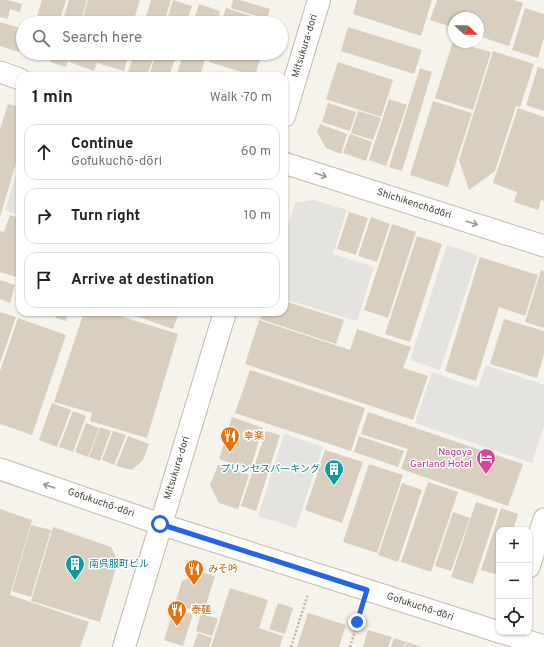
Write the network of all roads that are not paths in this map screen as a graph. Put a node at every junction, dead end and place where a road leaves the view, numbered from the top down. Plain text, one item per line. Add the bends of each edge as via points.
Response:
1 (319, 0) edge
2 (0, 72) edge
3 (16, 78) edge
4 (288, 103) edge
5 (288, 164) edge
6 (544, 246) edge
7 (224, 316) edge
8 (0, 469) edge
9 (544, 519) edge
10 (160, 524) junction
11 (530, 563) edge
12 (496, 632) edge
13 (504, 635) edge
14 (544, 646) edge
15 (124, 647) edge

1 - 4 street, Mitsukura-dori
2 - 3 street
5 -> 6 street, Shichikenchōdōri
7 - 10 street, Mitsukura-dori
10 -> 8 street, Gofukuchō-dōri
9 - 11 street
10 - 12 street, Gofukuchō-dōri
10 - 15 street, Mitsukura-dori
13 - 14 street, Gofukuchō-dōri

